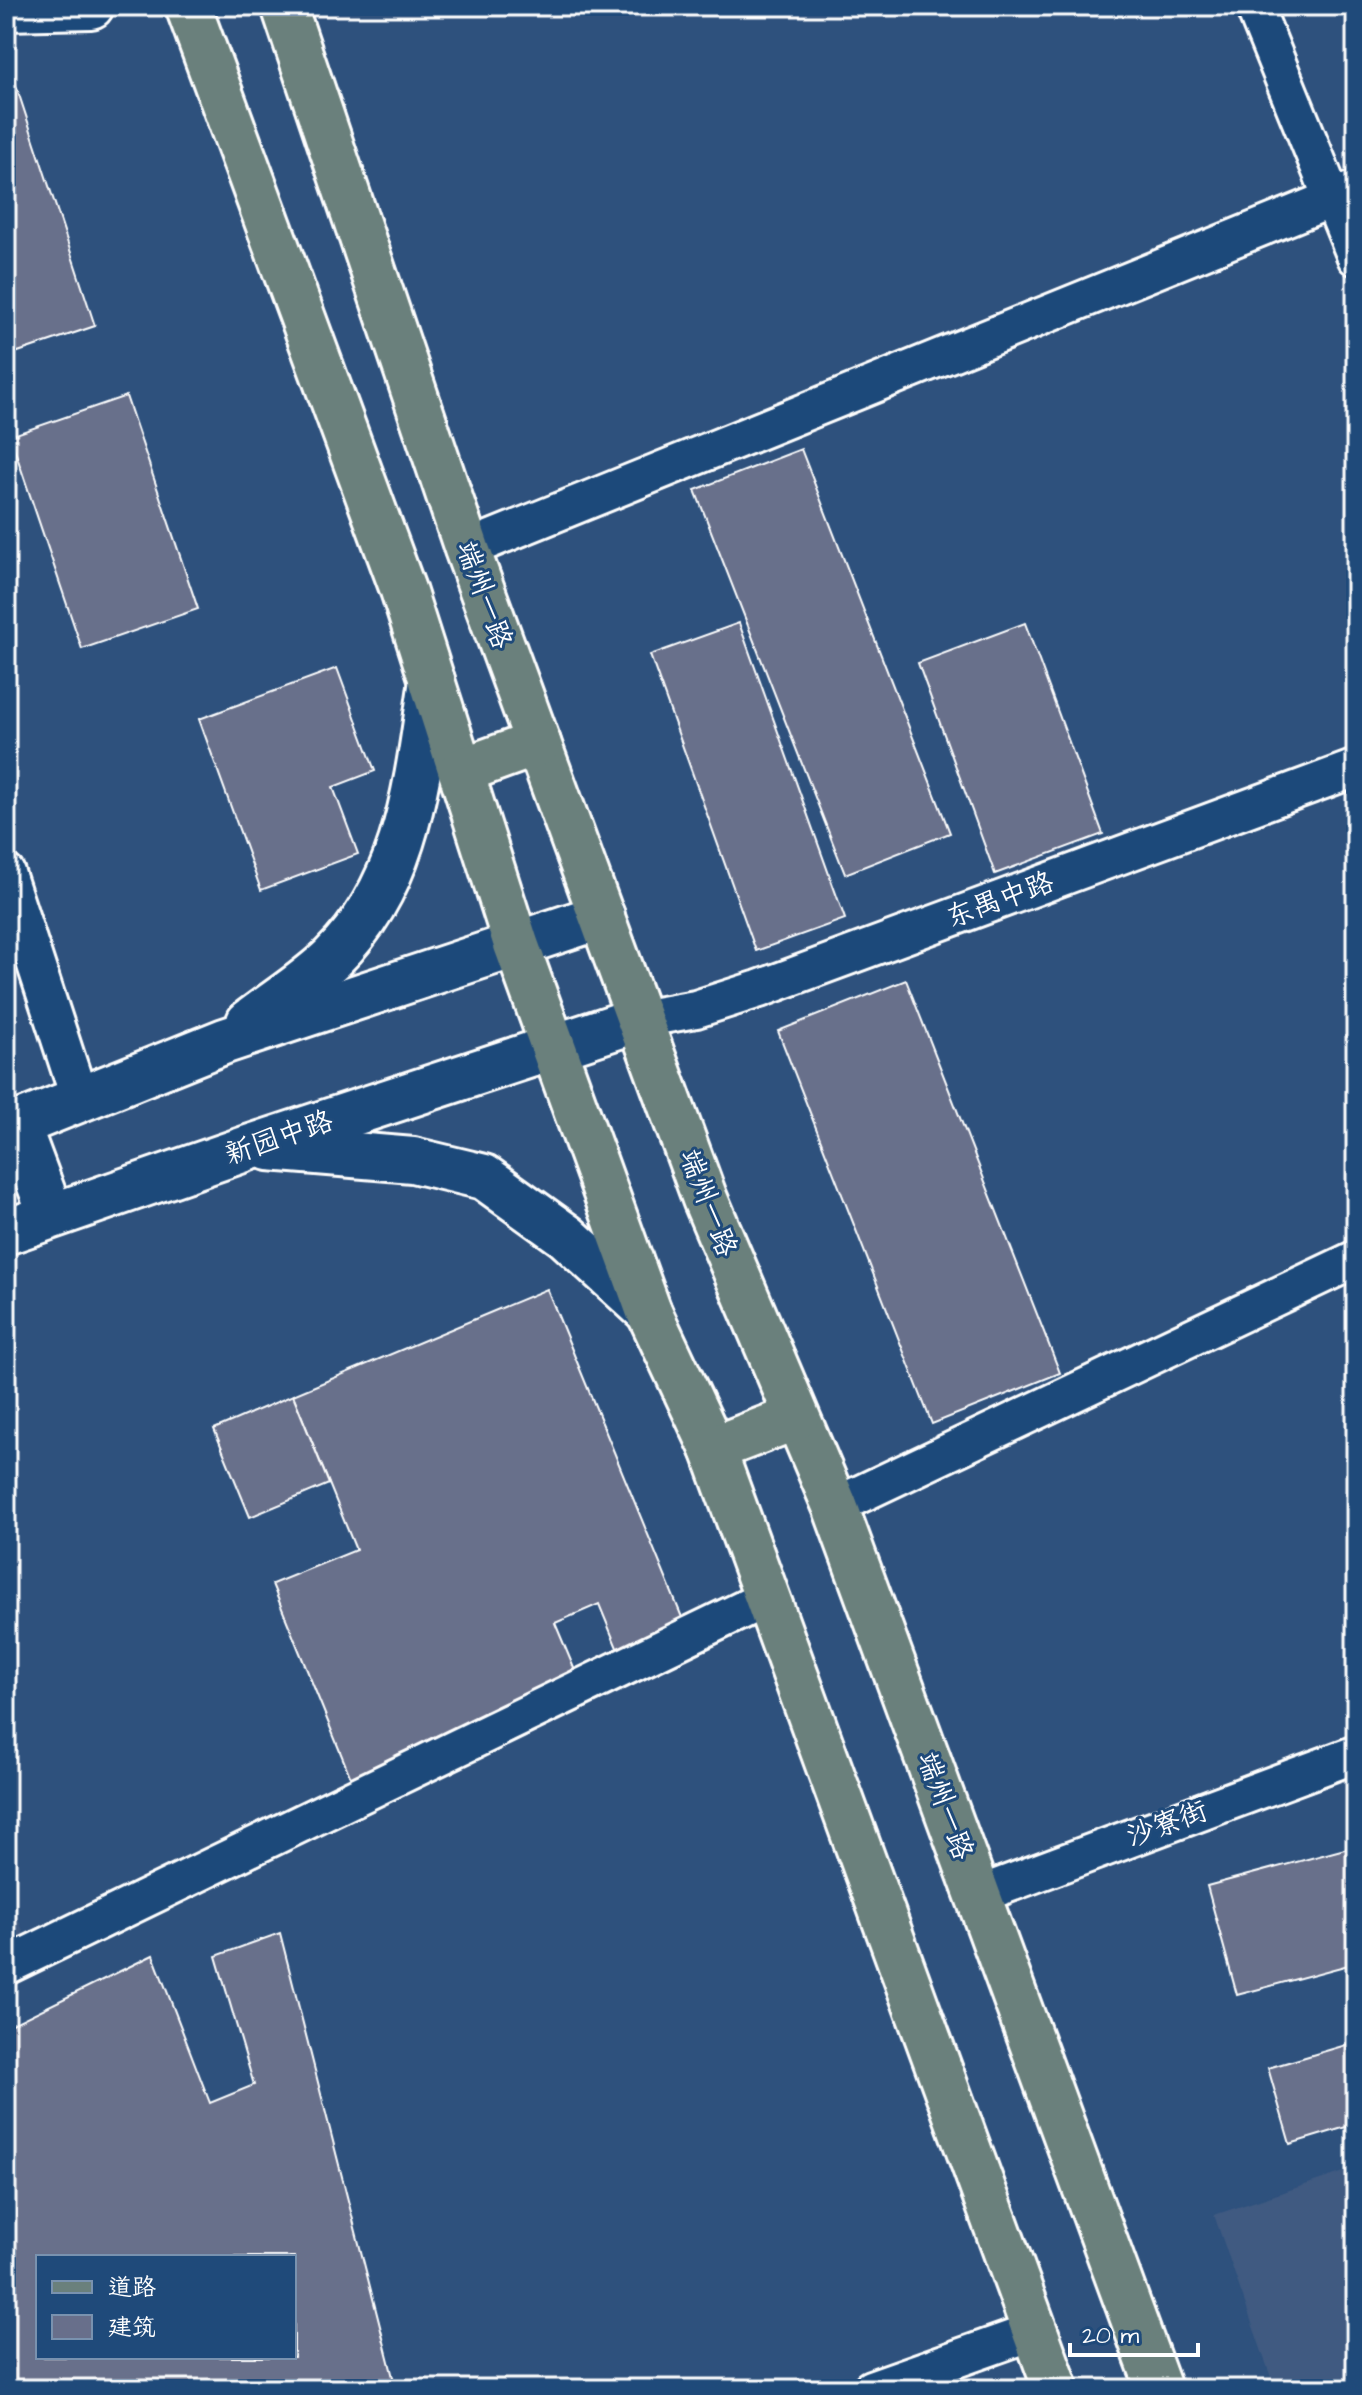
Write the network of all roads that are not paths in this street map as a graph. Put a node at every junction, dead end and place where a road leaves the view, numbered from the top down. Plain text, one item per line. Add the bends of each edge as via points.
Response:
1 (91, 6) edge
2 (188, 6) edge
3 (284, 6) edge
4 (1254, 6) edge
5 (6, 8) edge
6 (1344, 194) edge
7 (1356, 257) edge
8 (467, 549) junction
9 (432, 680) junction
10 (538, 743) junction
11 (1356, 768) edge
12 (461, 771) junction
13 (6, 873) edge
14 (602, 916) junction
15 (516, 944) junction
16 (639, 1019) junction
17 (225, 1041) junction
18 (552, 1046) junction
19 (80, 1100) junction
20 (12, 1126) edge
21 (251, 1147) junction
22 (51, 1215) junction
23 (6, 1232) edge
24 (1356, 1259) edge
25 (649, 1312) junction
26 (796, 1417) junction
27 (713, 1449) junction
28 (835, 1506) junction
29 (767, 1598) junction
30 (1356, 1754) edge
31 (978, 1895) junction
32 (6, 1966) edge
33 (1035, 2331) junction
34 (871, 2389) edge
35 (1056, 2389) edge
36 (1159, 2389) edge

1 - 5 main road
2 - 9 main road
3 - 8 main road, 端州一路
4 - 6 street
6 - 7 street
6 - 8 street
8 - 10 main road, 端州一路
9 - 12 main road
9 - 17 main road via 411,818 380,896 333,957
10 - 12 main road
10 - 14 main road, 端州一路
11 - 16 street, 东禺中路 via 759,989 696,1009
12 - 15 main road
13 - 19 street
14 - 15 main road
14 - 16 main road, 端州一路
15 - 17 main road
15 - 18 main road
16 - 18 main road, 新园中路
16 - 26 main road, 端州一路 via 705,1199
17 - 19 main road
18 - 21 main road, 新园中路
18 - 25 main road
19 - 20 main road
20 - 22 main road
21 - 22 main road, 新园中路
21 - 25 main road via 413,1160 484,1177 566,1236
22 - 23 main road, 新园中路
24 - 28 street
25 - 27 main road
26 - 27 main road
26 - 28 main road, 端州一路
27 - 29 main road
28 - 31 main road, 端州一路
29 - 32 street
29 - 33 main road
30 - 31 street, 沙寮街
31 - 36 main road, 端州一路
33 - 34 street
33 - 35 main road

